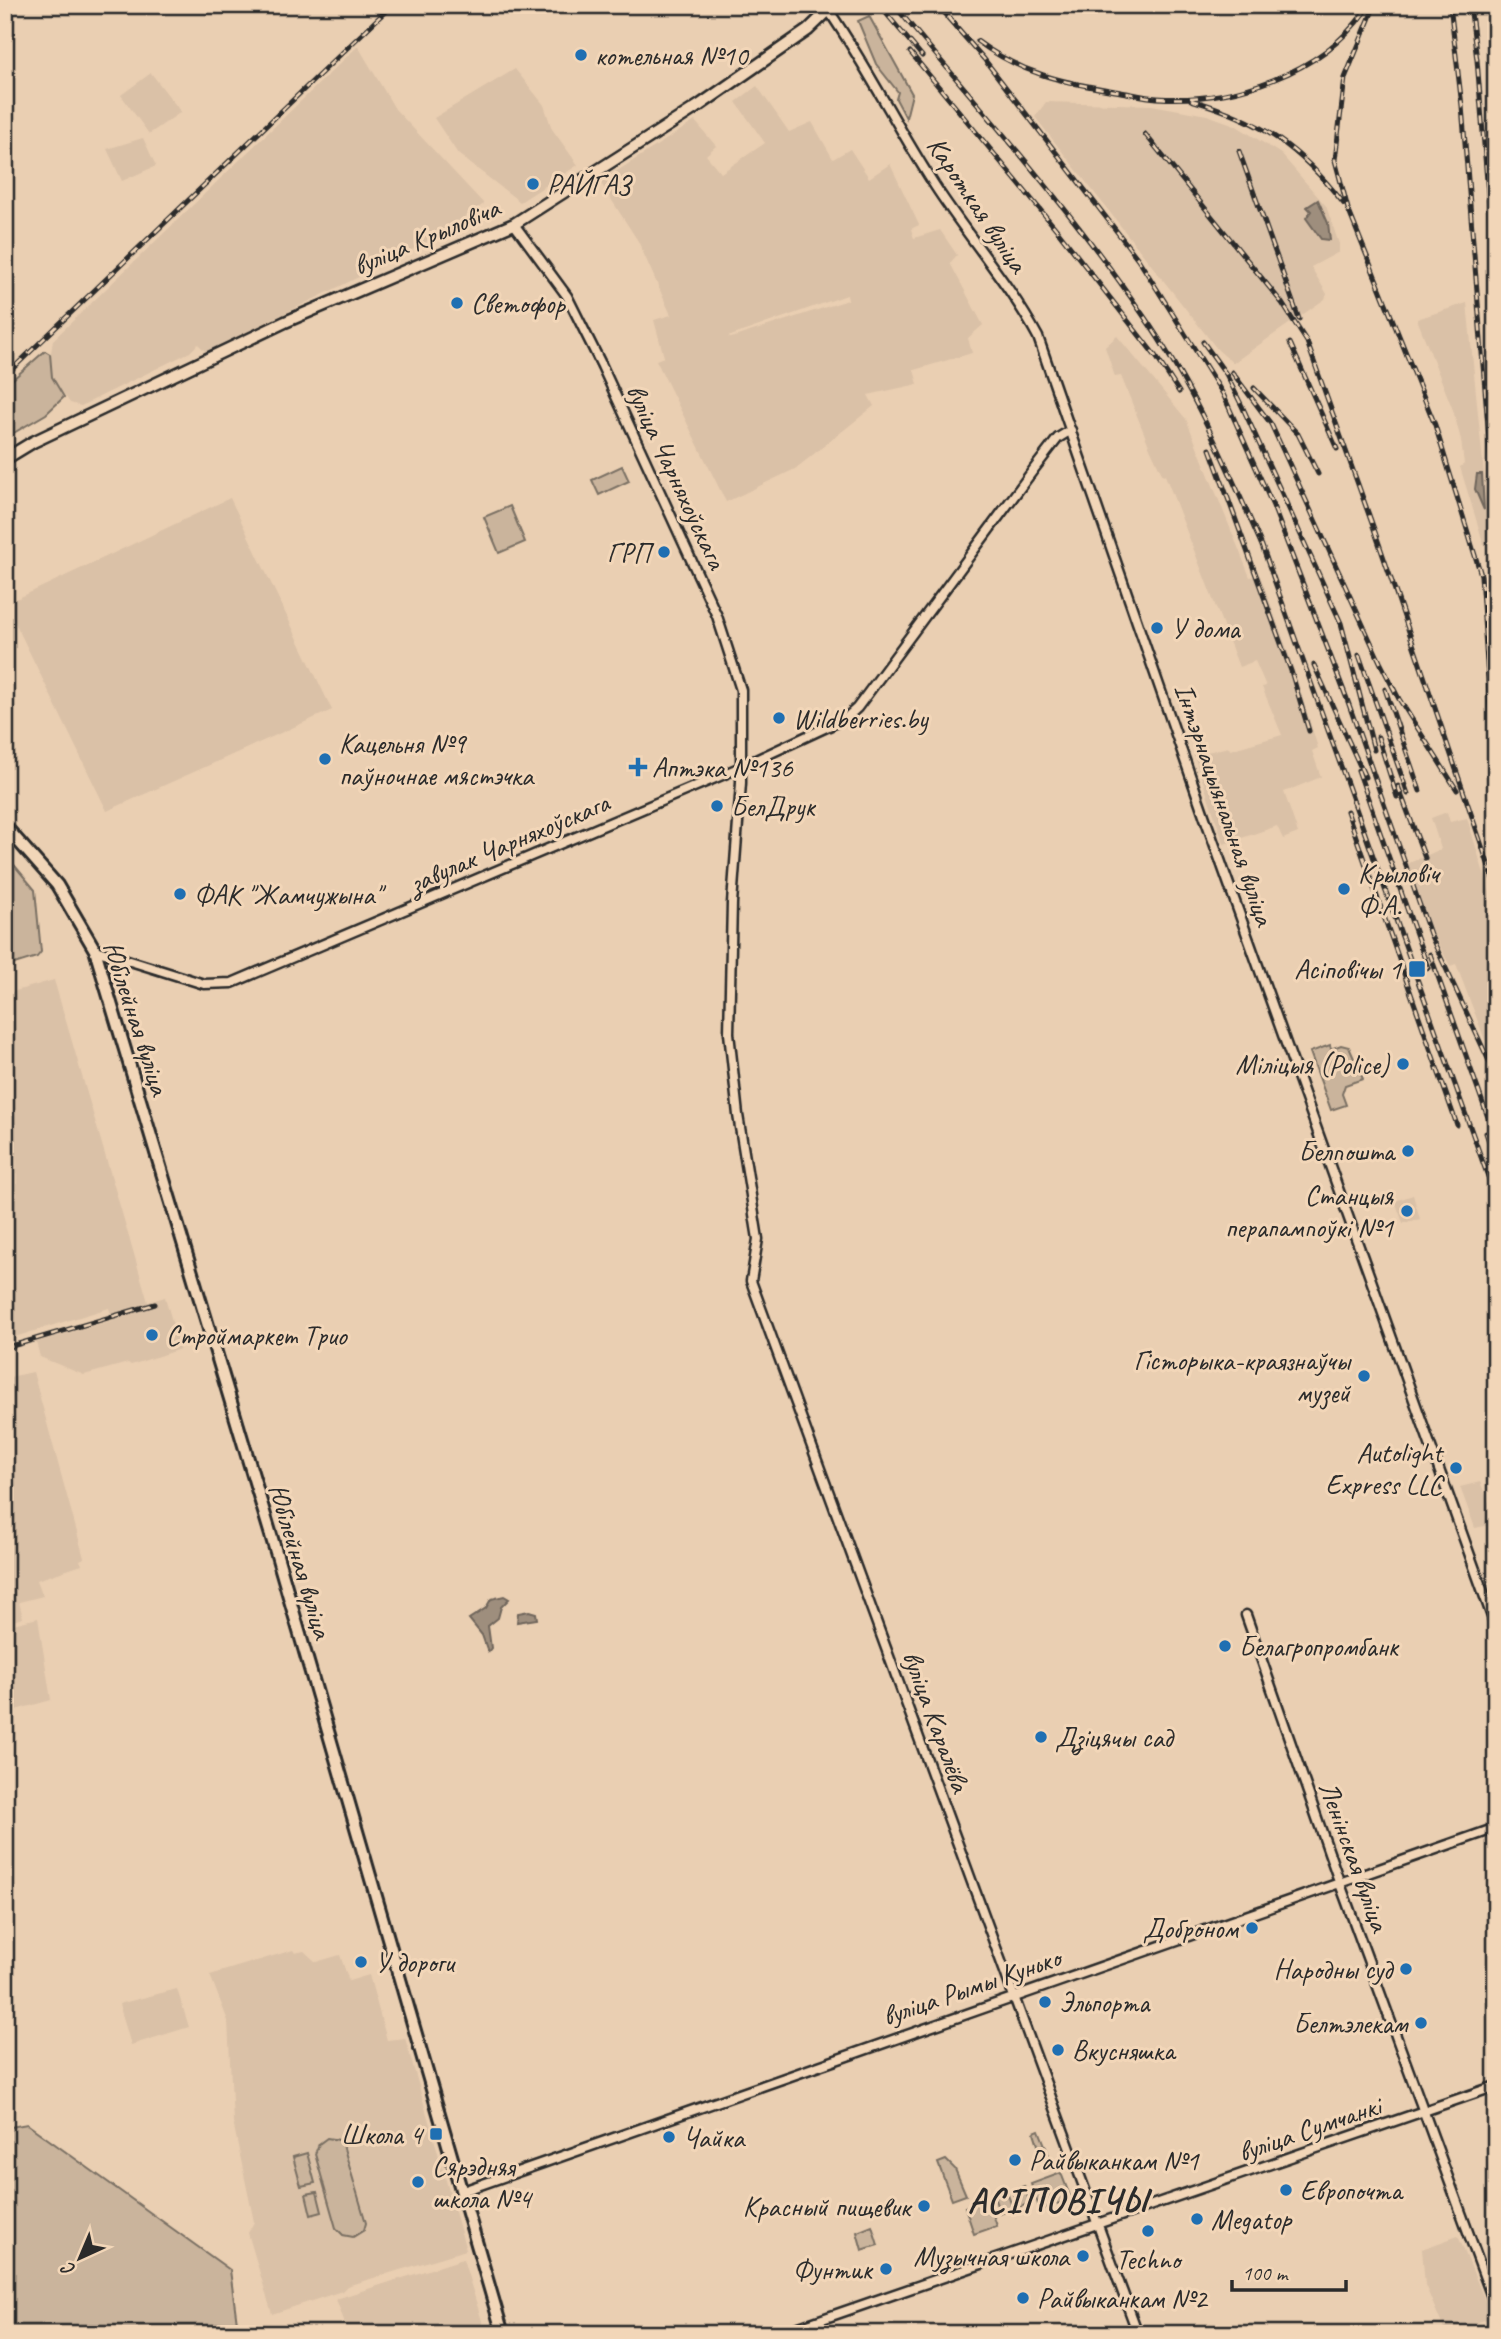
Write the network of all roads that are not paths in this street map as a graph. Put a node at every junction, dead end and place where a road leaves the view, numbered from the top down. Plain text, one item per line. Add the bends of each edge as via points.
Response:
1 (832, 8) edge
2 (514, 224) junction
3 (1071, 430) junction
4 (5, 459) edge
5 (741, 767) junction
6 (5, 826) edge
7 (95, 950) junction
8 (738, 1115) joint
9 (1246, 1615) dead end
10 (1496, 1628) edge
11 (1496, 1828) edge
12 (1339, 1881) junction
13 (1013, 1996) junction
14 (1496, 2086) edge
15 (1425, 2111) junction
16 (463, 2191) junction
17 (1098, 2224) junction
18 (1496, 2308) edge
19 (503, 2334) edge
20 (779, 2334) edge
21 (1138, 2334) edge

1 - 2 main road, вуліца Крыловіча via 808,30 700,105
1 - 3 street, Кароткая вуліца via 933,183 1028,319
2 - 4 main road, вуліца Крыловіча via 285,322
2 - 5 street, вуліца Чарняхоўскага via 567,296 717,616 741,690
3 - 5 street via 1058,438 1009,500 851,713
3 - 10 street, Інтэрнацыянальная вуліца
5 - 7 street, завулак Чарняхоўскага via 232,983 204,984
5 - 8 street, вуліца Чарняхоўскага via 729,998
6 - 7 main road, Юбілейная вуліца via 57,885
7 - 16 main road, Юбілейная вуліца
8 - 13 street, вуліца Каралёва via 758,1239 751,1281
9 - 12 street, Ленінская вуліца
11 - 12 street, вуліца Рымы Кунько
12 - 13 street, вуліца Рымы Кунько
12 - 15 street, Ленінская вуліца
13 - 16 street, вуліца Рымы Кунько
13 - 17 street, вуліца Каралёва
14 - 15 street, вуліца Сумчанкі
15 - 17 street, вуліца Сумчанкі
15 - 18 street, Ленінская вуліца
16 - 19 main road, Юбілейная вуліца
17 - 20 street, вуліца Сумчанкі
17 - 21 street, вуліца Каралёва

